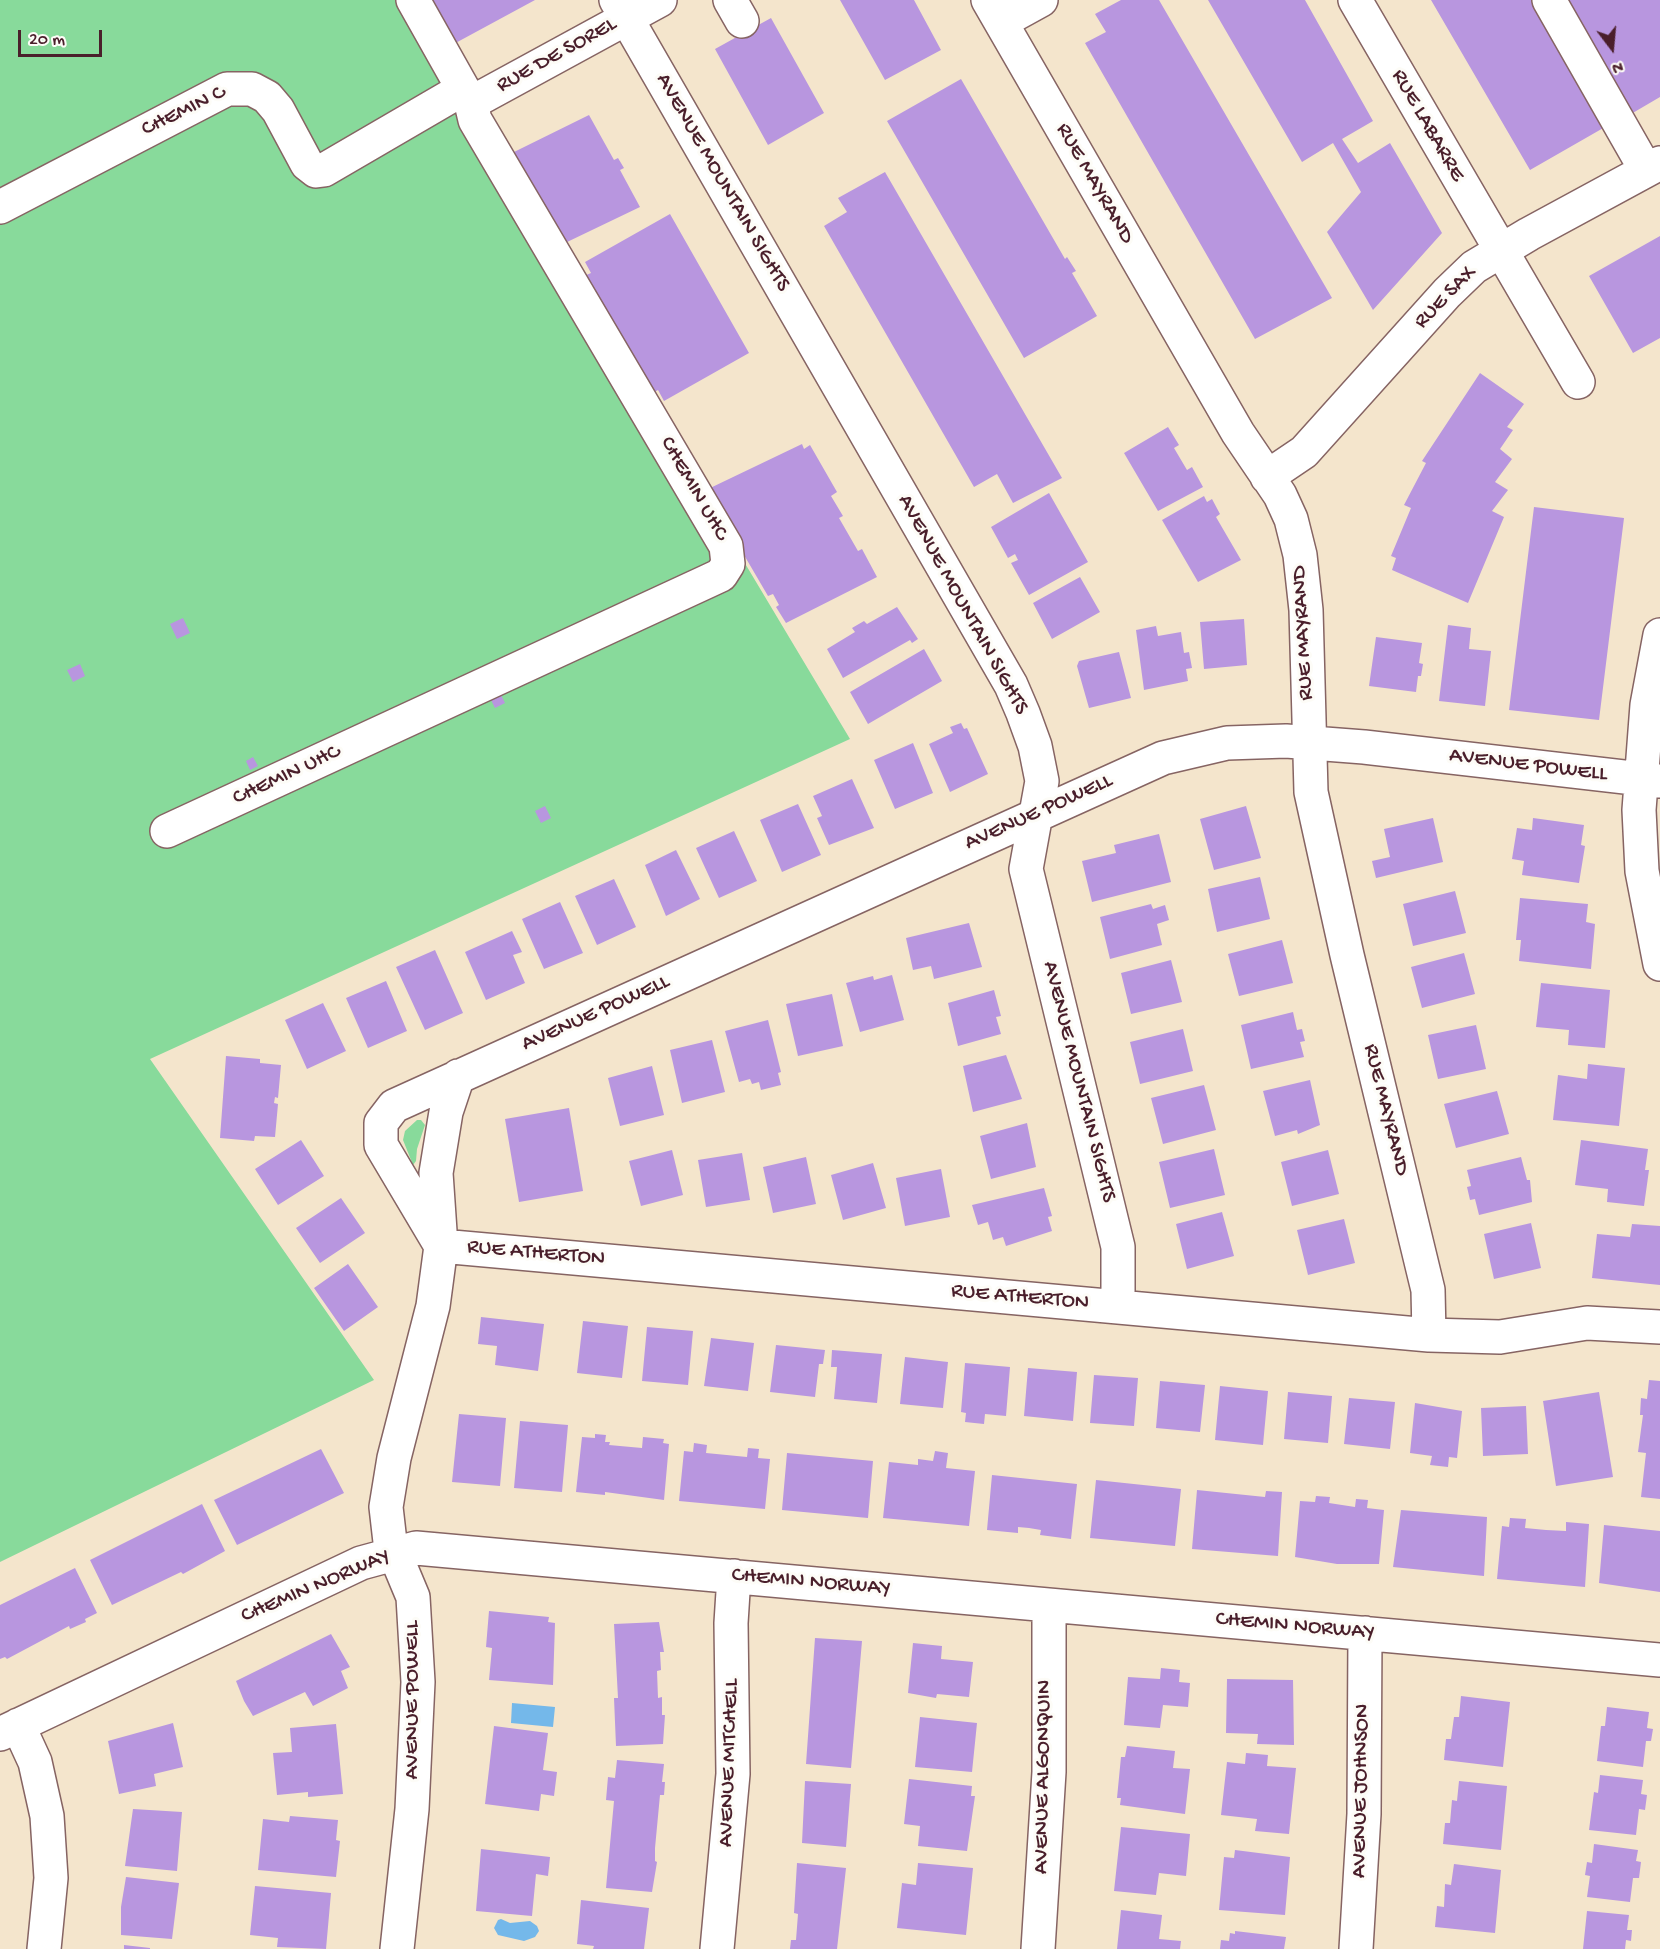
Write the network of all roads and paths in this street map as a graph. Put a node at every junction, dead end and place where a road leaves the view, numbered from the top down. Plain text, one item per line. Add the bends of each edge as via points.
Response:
1 (413, 0) edge
2 (660, 0) edge
3 (1041, 0) edge
4 (1355, 0) edge
5 (1549, 0) edge
6 (621, 9) edge
7 (995, 11) edge
8 (473, 96) junction
9 (1653, 166) edge
10 (0, 207) edge
11 (1500, 251) junction
12 (1578, 382) dead end
13 (1267, 477) junction
14 (1660, 635) edge
15 (1309, 743) junction
16 (1650, 780) edge
17 (1037, 814) junction
18 (167, 831) dead end
19 (1660, 964) edge
20 (458, 1076) junction
21 (441, 1246) junction
22 (1118, 1307) junction
23 (1660, 1328) edge
24 (1429, 1335) junction
25 (394, 1552) junction
26 (734, 1576) junction
27 (1049, 1605) junction
28 (1365, 1633) junction
29 (1660, 1660) edge
30 (9, 1730) edge
31 (44, 1949) edge
32 (397, 1949) edge
33 (717, 1949) edge
34 (1038, 1949) edge
35 (1356, 1949) edge

1 - 8 street, CHEMIN UHC
2 - 6 street, RUE DE SOREL
3 - 7 street
4 - 11 street, RUE LABARRE
5 - 9 street
6 - 8 street, RUE DE SOREL
6 - 17 street, AVENUE MOUNTAIN SIGHTS via 1011,685 1042,772
7 - 13 street, RUE MAYRAND via 1226,413
8 - 10 street, CHEMIN C via 316,171 308,165 267,97 252,89 227,89
8 - 18 street, CHEMIN UHC via 475,120 726,546 728,564 721,575
9 - 11 street, RUE SAX
11 - 12 street, RUE LABARRE
11 - 13 street, RUE SAX via 1474,267 1453,287 1304,452
13 - 15 street, RUE MAYRAND via 1291,519 1300,555 1308,652
14 - 16 street via 1647,705
15 - 16 street, AVENUE POWELL
15 - 17 street, AVENUE POWELL via 1239,741 1181,753
15 - 24 street, RUE MAYRAND via 1315,813 1428,1290
16 - 19 street via 1642,871
17 - 20 street, AVENUE POWELL
17 - 22 street, AVENUE MOUNTAIN SIGHTS via 1026,869 1118,1247
20 - 21 street, AVENUE POWELL via 446,1112 436,1173
20 - 21 street, AVENUE POWELL via 394,1106 384,1117 380,1131 384,1152
21 - 22 street, RUE ATHERTON
21 - 25 street, AVENUE POWELL via 428,1331 390,1483 386,1517
22 - 24 street, RUE ATHERTON
23 - 24 street, RUE ATHERTON via 1598,1323 1500,1337
25 - 26 street, CHEMIN NORWAY via 439,1549
25 - 30 street, CHEMIN NORWAY via 361,1563
25 - 32 street, AVENUE POWELL via 413,1597 418,1682 412,1809
26 - 27 street, CHEMIN NORWAY
26 - 33 street, AVENUE MITCHELL via 734,1774
27 - 28 street, CHEMIN NORWAY
27 - 34 street, AVENUE ALGONQUIN via 1049,1772
28 - 29 street, CHEMIN NORWAY
28 - 35 street, AVENUE JOHNSON via 1364,1814
30 - 31 street via 35,1762 47,1816 51,1878

